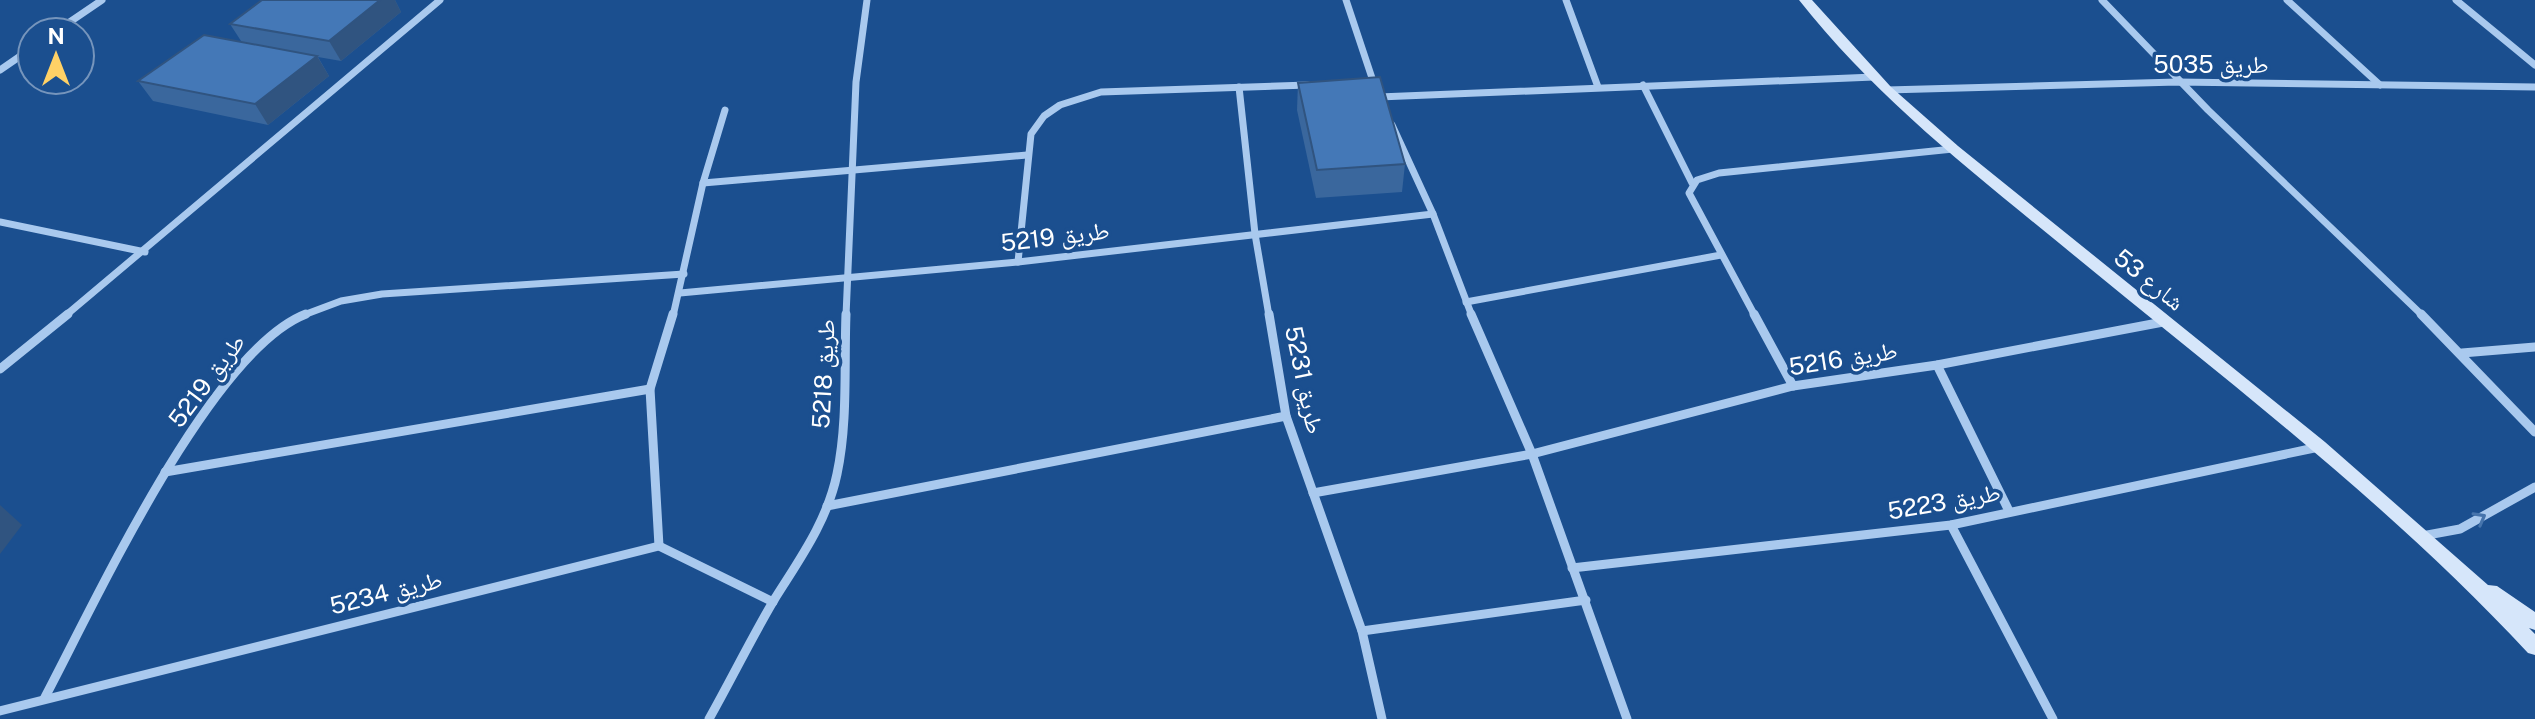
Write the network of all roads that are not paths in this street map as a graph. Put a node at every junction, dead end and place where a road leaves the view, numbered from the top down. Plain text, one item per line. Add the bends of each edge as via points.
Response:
1 (102, 0) edge
2 (440, 0) edge
3 (867, 0) edge
4 (1346, 0) edge
5 (1566, 0) edge
6 (1805, 0) edge
7 (2102, 0) edge
8 (2287, 0) edge
9 (2456, 0) edge
10 (78, 16) edge
11 (2535, 65) edge
12 (1874, 77) junction
13 (2177, 82) junction
14 (1358, 83) edge
15 (1373, 83) junction
16 (1313, 85) edge
17 (1643, 85) junction
18 (2380, 86) junction
19 (1239, 87) junction
20 (1598, 87) junction
21 (2535, 87) edge
22 (1886, 90) junction
23 (1379, 97) junction
24 (725, 110) dead end
25 (1953, 149) junction
26 (1027, 155) junction
27 (854, 170) junction
28 (703, 183) junction
29 (1692, 183) junction
30 (1433, 214) junction
31 (0, 222) edge
32 (1255, 234) junction
33 (145, 252) junction
34 (1721, 255) junction
35 (1018, 262) junction
36 (684, 274) junction
37 (849, 278) junction
38 (680, 293) junction
39 (1466, 302) junction
40 (2163, 322) junction
41 (2535, 347) edge
42 (2462, 353) junction
43 (1937, 365) junction
44 (0, 369) edge
45 (1793, 386) junction
46 (650, 389) junction
47 (1286, 416) junction
48 (2535, 432) edge
49 (2319, 447) junction
50 (1532, 454) junction
51 (165, 472) junction
52 (2535, 487) edge
53 (1313, 493) junction
54 (827, 506) junction
55 (2009, 511) junction
56 (1951, 525) junction
57 (2421, 536) junction
58 (659, 546) junction
59 (1572, 568) junction
60 (2476, 584) junction
61 (1586, 600) junction
62 (773, 602) junction
63 (2535, 622) edge
64 (1362, 631) junction
65 (2535, 647) edge
66 (44, 699) junction
67 (0, 711) edge
68 (709, 719) edge
69 (1382, 719) edge
70 (1627, 719) edge
71 (2053, 719) edge

1 - 10 street
2 - 33 street
3 - 27 street, طريق 5218 via 859,42
4 - 15 street
5 - 20 street
6 - 12 street, شارع 53
7 - 13 street
8 - 18 street
9 - 11 street
12 - 17 street
12 - 22 street, شارع 53
13 - 18 street, طريق 5035
13 - 22 street, طريق 5035
13 - 42 street
14 - 15 street
15 - 23 street
16 - 19 street
17 - 20 street
17 - 29 street
18 - 21 street, طريق 5035
19 - 26 street via 1077,96 1039,119
19 - 32 street, طريق 5231
20 - 23 street
22 - 25 street, شارع 53
23 - 30 street
24 - 28 street
25 - 29 street via 1702,175
25 - 40 street, شارع 53
26 - 27 street
26 - 35 street
27 - 28 street
27 - 37 street, طريق 5218
28 - 36 street
29 - 34 street via 1689,193
30 - 32 street, طريق 5219
30 - 39 street
31 - 33 street
32 - 35 street, طريق 5219
32 - 47 street, طريق 5231
33 - 44 street
34 - 39 street
34 - 45 street
35 - 37 street, طريق 5219
36 - 38 street
36 - 51 street, طريق 5219 via 382,294 341,301 299,317 262,341 237,369
37 - 38 street, طريق 5219
37 - 54 street, طريق 5218 via 841,442
38 - 46 street
39 - 50 street
40 - 43 street, طريق 5216
40 - 49 street, شارع 53
41 - 42 street
42 - 48 street
43 - 45 street, طريق 5216
43 - 55 street
45 - 50 street, طريق 5216
46 - 51 street
46 - 58 street
47 - 53 street, طريق 5231
47 - 54 street
49 - 55 street, طريق 5223
49 - 57 street, شارع 53
50 - 53 street, طريق 5216
50 - 59 street
51 - 66 street, طريق 5219
57 -> 52 street via 2460,529
53 - 64 street, طريق 5231
54 - 62 street, طريق 5218 via 811,543
55 - 56 street, طريق 5223
56 - 59 street, طريق 5223
56 - 71 street
57 - 60 street, شارع 53
58 - 62 street
58 - 66 street, طريق 5234
59 - 61 street
60 - 63 street, شارع 53
60 - 65 street, شارع 53
61 - 64 street
61 - 70 street
62 - 68 street, طريق 5218
64 - 69 street, طريق 5231
66 - 67 street, طريق 5234

